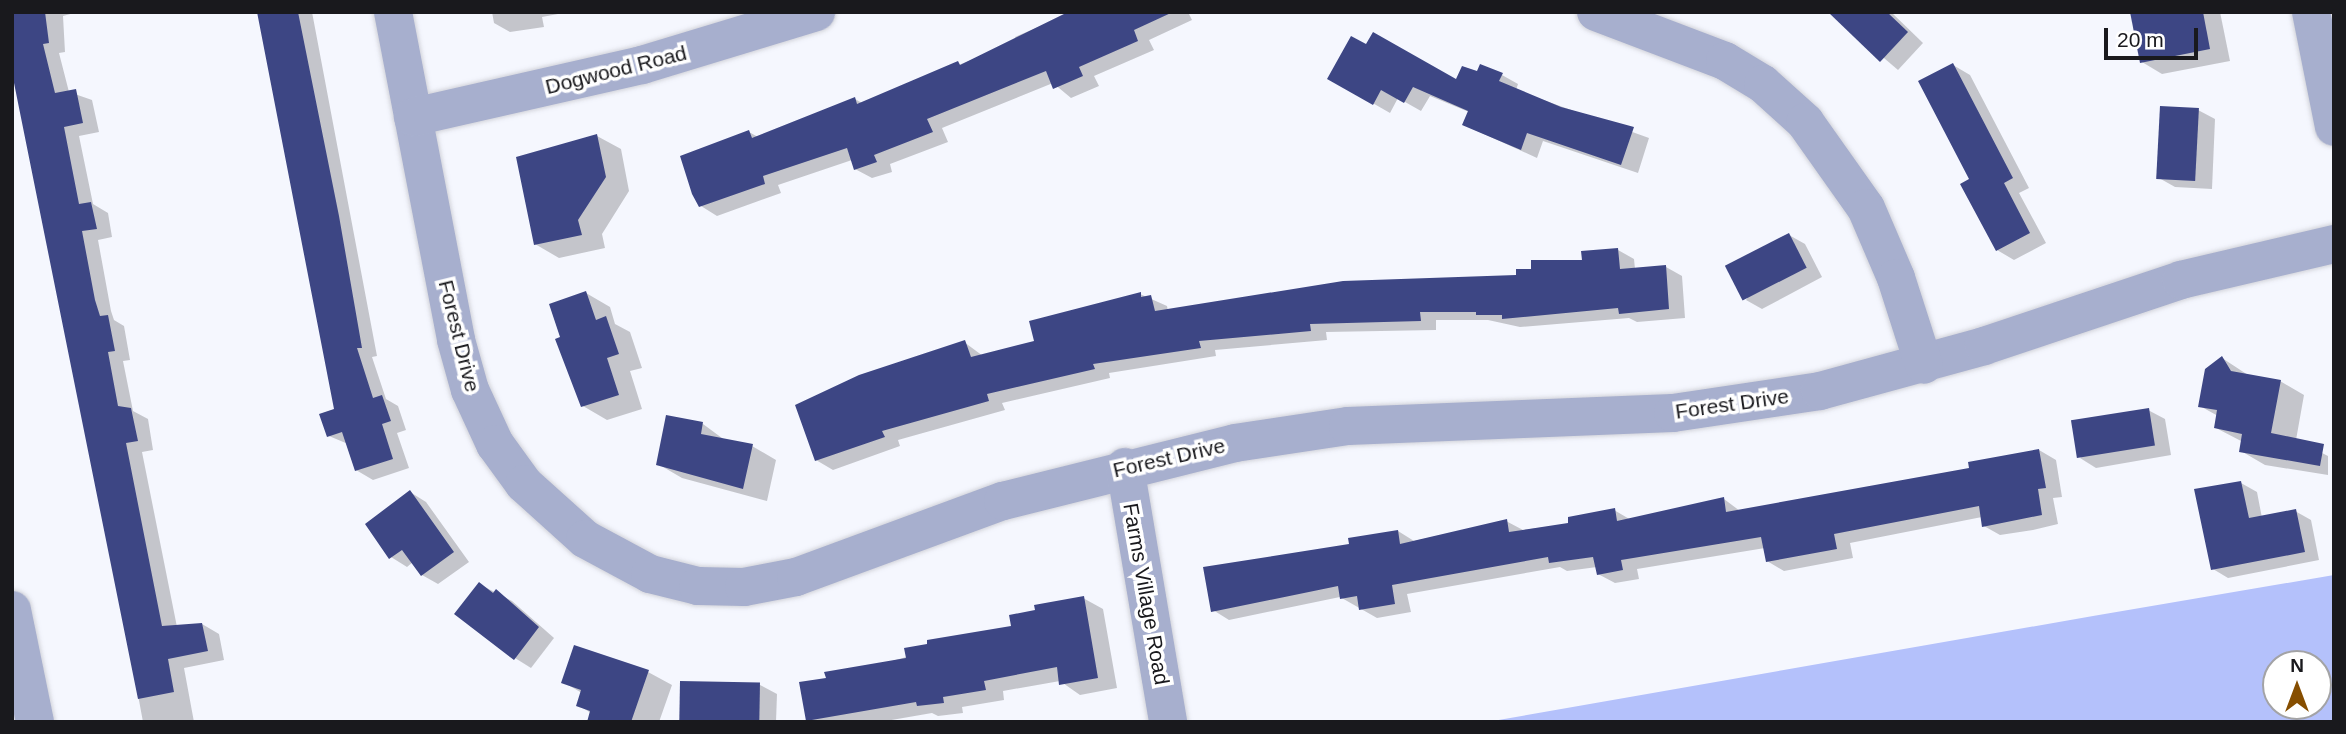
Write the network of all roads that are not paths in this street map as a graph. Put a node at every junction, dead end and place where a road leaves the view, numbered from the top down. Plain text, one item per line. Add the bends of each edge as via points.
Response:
1 (393, 12) edge
2 (816, 12) edge
3 (1596, 12) edge
4 (2311, 12) edge
5 (413, 117) junction
6 (2334, 127) edge
7 (2334, 244) edge
8 (1924, 365) junction
9 (1125, 467) junction
10 (13, 614) edge
11 (35, 722) edge
12 (1168, 722) edge

1 - 5 street, Forest Drive
2 - 5 street, Dogwood Road via 642,65
3 - 8 street via 1725,61 1763,84 1805,122 1866,208 1896,278
4 - 6 street
5 - 9 street, Forest Drive via 456,340 485,424 524,484 568,525 622,562 698,586 770,583 1003,502
7 - 8 street, Forest Drive via 2181,280
8 - 9 street, Forest Drive via 1820,391 1721,407 1617,417 1348,426 1235,443
9 - 12 street, Farms Village Road
10 - 11 street

